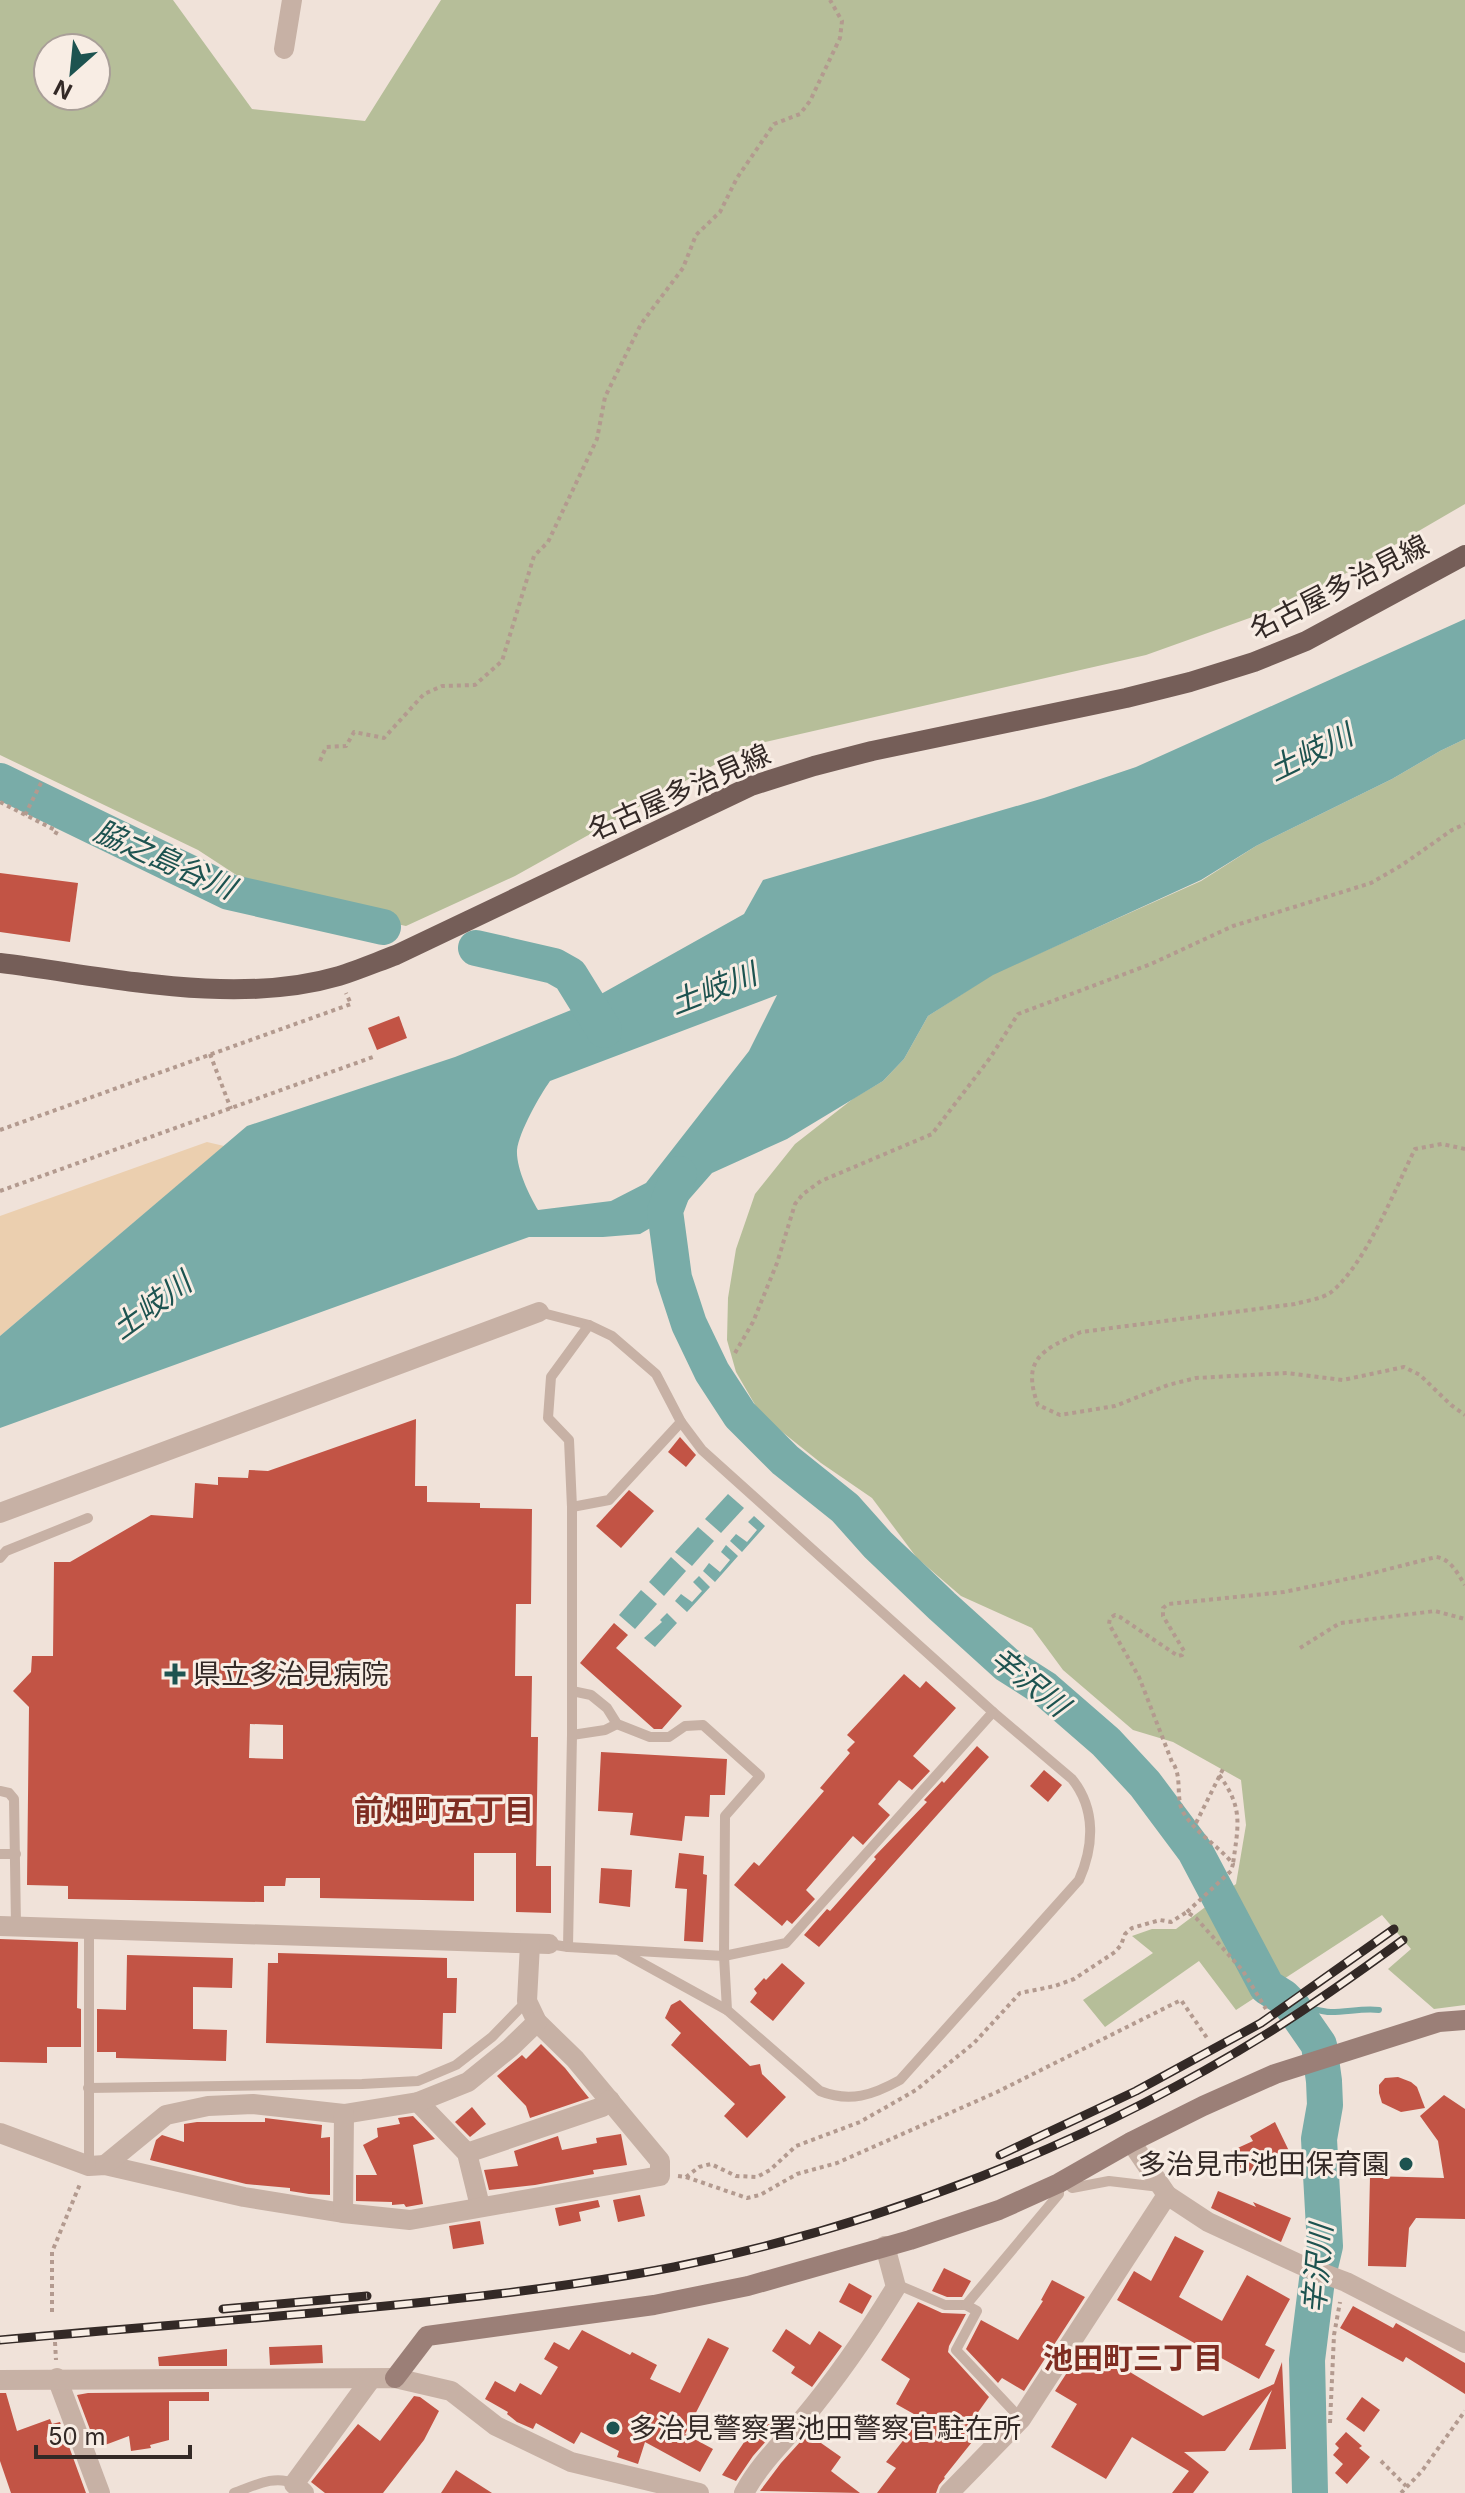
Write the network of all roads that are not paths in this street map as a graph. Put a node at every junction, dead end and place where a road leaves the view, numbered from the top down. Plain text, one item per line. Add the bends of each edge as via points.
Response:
1 (292, 0) edge
2 (284, 49) dead end
3 (1465, 555) edge
4 (0, 963) edge
5 (539, 1312) joint
6 (589, 1325) junction
7 (681, 1422) junction
8 (572, 1507) junction
9 (0, 1513) edge
10 (88, 1518) dead end
11 (0, 1558) edge
12 (572, 1691) junction
13 (993, 1712) junction
14 (617, 1724) junction
15 (572, 1735) junction
16 (0, 1791) edge
17 (0, 1854) edge
18 (16, 1854) junction
19 (8, 1926) edge
20 (89, 1930) junction
21 (549, 1945) junction
22 (618, 1949) junction
23 (724, 1956) junction
24 (527, 2001) junction
25 (727, 2010) junction
26 (1465, 2020) edge
27 (537, 2022) junction
28 (88, 2088) junction
29 (610, 2100) junction
30 (418, 2102) junction
31 (344, 2114) junction
32 (0, 2133) edge
33 (1131, 2142) junction
34 (467, 2153) junction
35 (97, 2166) junction
36 (1062, 2182) junction
37 (1163, 2191) junction
38 (480, 2206) junction
39 (343, 2213) junction
40 (885, 2246) junction
41 (896, 2287) junction
42 (966, 2305) junction
43 (1465, 2343) edge
44 (57, 2378) junction
45 (395, 2378) junction
46 (371, 2379) junction
47 (0, 2380) edge
48 (1021, 2419) junction
49 (641, 2486) edge
50 (299, 2488) edge
51 (100, 2493) edge
52 (234, 2493) edge
53 (699, 2493) edge
54 (744, 2493) edge
55 (949, 2493) edge

1 - 2 street
3 - 4 main road, 名古屋多治見線 via 1306,641 1254,662 1126,698 872,751 751,786 396,955 338,976 215,989
5 - 6 lane
5 - 9 street
6 - 7 lane via 612,1336 656,1374
6 - 8 lane via 551,1377 548,1418 569,1440
7 - 8 lane via 609,1500
7 - 13 lane via 702,1450
8 - 12 lane
10 - 11 lane
12 - 14 lane via 591,1695
12 - 15 lane
13 - 23 lane via 786,1943
13 - 25 lane via 1082,1792 1091,1825 1079,1880 900,2080 880,2091 856,2097 820,2091
14 - 15 lane
14 - 23 lane via 650,1737 669,1737 685,1726 703,1725 760,1776 725,1816
15 - 21 lane
16 - 18 lane via 14,1799
17 - 18 lane
18 - 19 lane
19 - 20 street
20 - 21 street
20 - 28 lane
21 - 22 lane
21 - 24 street
22 - 23 lane
22 - 25 lane
23 - 25 lane
24 - 27 street
24 - 28 lane via 456,2065 418,2081
26 - 33 street via 1439,2022 1275,2074
27 - 29 street
27 - 30 street via 468,2082
28 - 35 lane
29 - 34 street
29 - 38 street via 660,2161 660,2176
30 - 31 street
30 - 34 street
31 - 35 street via 253,2104 208,2106 166,2115
31 - 39 street
32 - 35 street
33 - 36 street
33 - 37 street
34 - 38 street
35 - 39 street
36 - 37 lane via 1072,2188 1109,2181
36 - 40 street via 999,2210
36 - 42 lane via 1059,2194
37 - 43 street via 1208,2222 1342,2280
37 - 48 street
38 - 39 street via 410,2220
40 - 41 street
40 - 45 street via 748,2286 654,2305 427,2336
41 - 42 lane via 945,2305
41 - 54 street via 872,2327 803,2419 755,2471
42 - 48 lane via 977,2311 956,2350
44 - 46 street
44 - 47 street
44 - 51 street
45 - 46 street
45 - 49 street via 451,2391 496,2426 558,2457
46 - 50 street
48 - 55 street
49 - 53 street
50 - 52 lane via 284,2479

